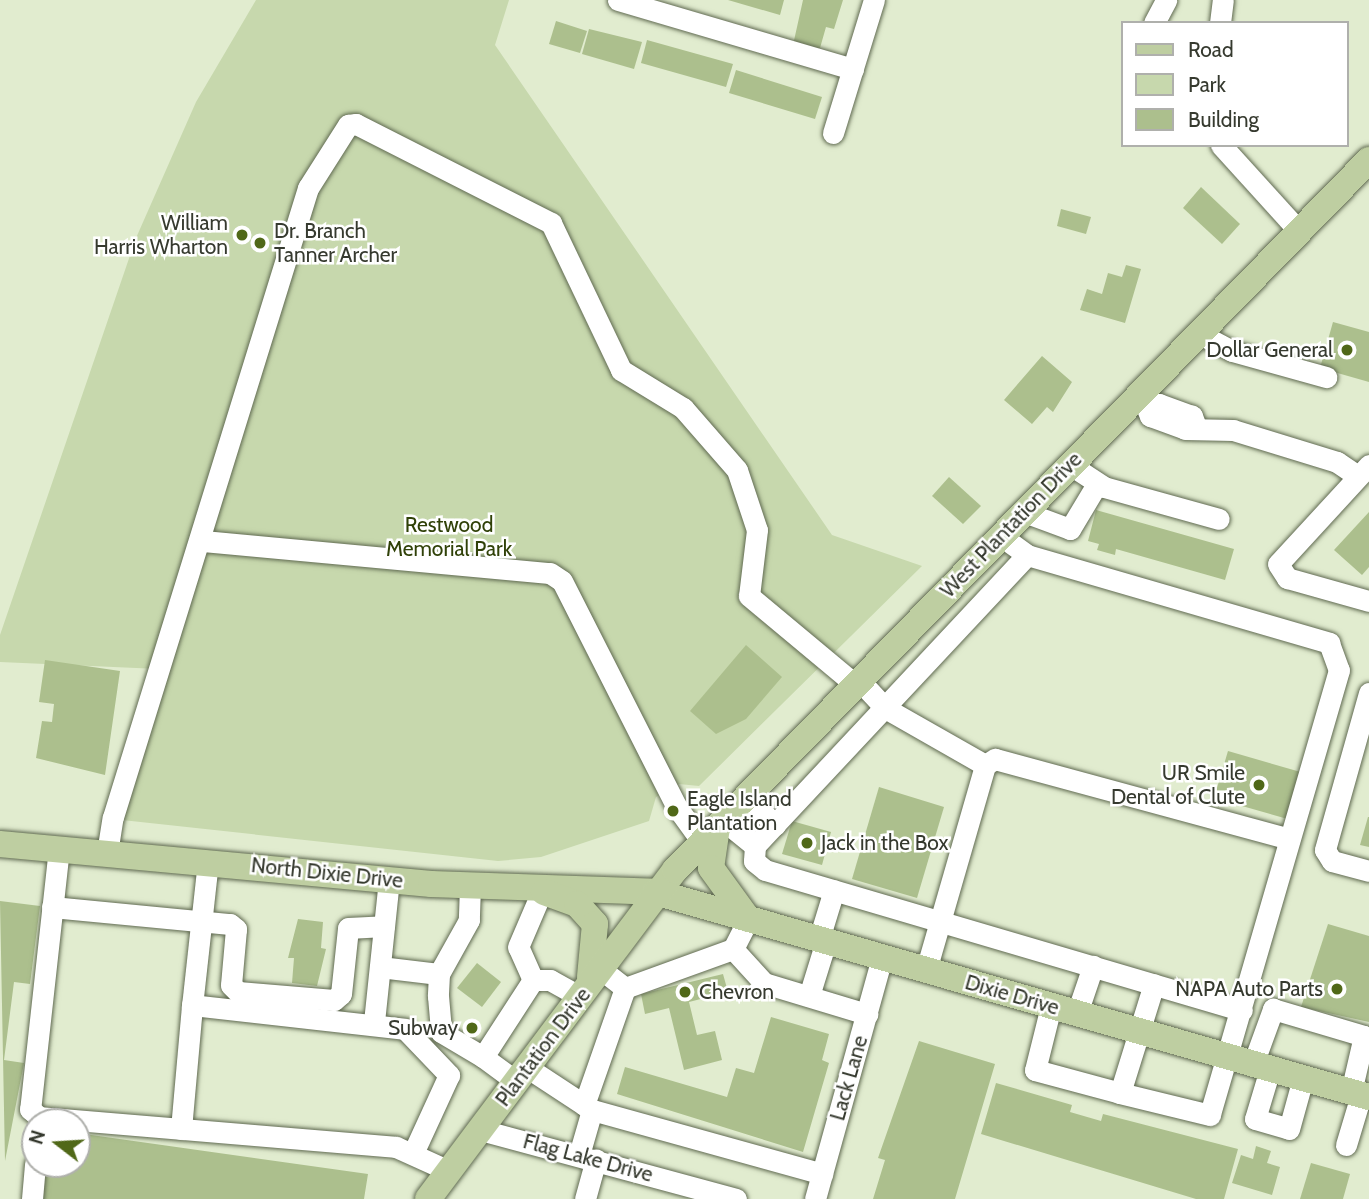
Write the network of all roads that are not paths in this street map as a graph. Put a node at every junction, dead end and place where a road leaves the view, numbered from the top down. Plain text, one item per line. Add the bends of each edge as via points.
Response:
1 (618, 0) edge
2 (874, 0) edge
3 (1166, 0) edge
4 (1223, 0) edge
5 (1155, 21) edge
6 (1220, 21) edge
7 (853, 69) junction
8 (833, 133) dead end
9 (1223, 147) edge
10 (1369, 160) edge
11 (1299, 231) junction
12 (1198, 333) junction
13 (1326, 377) dead end
14 (1140, 402) junction
15 (1069, 464) junction
16 (1364, 470) edge
17 (1097, 484) junction
18 (1024, 512) junction
19 (1219, 519) dead end
20 (1001, 536) junction
21 (203, 541) junction
22 (1027, 555) junction
23 (1369, 601) edge
24 (858, 683) junction
25 (1369, 693) edge
26 (885, 708) junction
27 (985, 765) junction
28 (747, 796) junction
29 (775, 825) junction
30 (714, 830) junction
31 (1289, 839) junction
32 (0, 844) edge
33 (755, 846) junction
34 (59, 849) junction
35 (107, 853) junction
36 (208, 861) junction
37 (1369, 870) edge
38 (389, 879) junction
39 (470, 886) junction
40 (537, 889) junction
41 (834, 890) junction
42 (655, 892) junction
43 (52, 907) junction
44 (748, 919) junction
45 (940, 921) junction
46 (200, 922) junction
47 (384, 926) junction
48 (822, 940) junction
49 (733, 949) junction
50 (882, 957) junction
51 (1093, 966) junction
52 (380, 967) junction
53 (926, 970) junction
54 (439, 974) junction
55 (533, 980) junction
56 (1154, 984) junction
57 (590, 985) junction
58 (625, 988) junction
59 (809, 996) junction
60 (245, 1001) junction
61 (192, 1005) junction
62 (1051, 1006) junction
63 (1242, 1010) junction
64 (867, 1013) junction
65 (1077, 1013) junction
66 (374, 1023) junction
67 (1137, 1031) junction
68 (478, 1055) junction
69 (1228, 1057) junction
70 (1262, 1066) junction
71 (449, 1075) junction
72 (523, 1075) junction
73 (1303, 1078) junction
74 (1120, 1093) junction
75 (1360, 1095) edge
76 (30, 1108) edge
77 (588, 1108) junction
78 (91, 1123) edge
79 (181, 1129) junction
80 (481, 1130) junction
81 (1346, 1145) dead end
82 (414, 1151) junction
83 (587, 1157) junction
84 (449, 1171) junction
85 (822, 1174) junction
86 (34, 1178) edge
87 (674, 1191) edge
88 (32, 1199) edge
89 (428, 1199) edge
90 (585, 1199) edge
91 (736, 1199) edge
92 (815, 1199) edge

1 - 7 street
2 - 7 street
3 - 5 street
4 - 6 street
7 - 8 street
9 - 11 street
10 - 11 main road, West Plantation Drive
11 - 12 main road, West Plantation Drive
12 - 13 street via 1232,351
12 - 14 main road, West Plantation Drive
14 - 15 main road, West Plantation Drive
14 - 16 street via 1192,416 1195,424
15 - 17 street
15 - 18 main road, West Plantation Drive
16 - 23 street via 1278,564 1287,578
17 - 18 street via 1070,529
17 - 19 street
18 - 20 main road, West Plantation Drive
20 - 22 street
20 - 24 main road, West Plantation Drive
21 - 24 street via 308,188 348,125 356,124 551,223 621,370 683,408 737,470 757,530 749,596
21 - 30 street via 550,573 562,581 676,806
21 - 35 street via 113,817
22 - 26 street
22 - 31 street via 1329,643 1339,670
24 - 26 street
24 - 28 main road, West Plantation Drive
25 - 37 street via 1325,850 1332,861
26 - 27 street
26 - 29 street
27 - 31 street via 995,759
27 - 45 street
28 - 29 street
28 - 30 main road, West Plantation Drive
29 - 33 street
30 - 33 street
30 - 42 main road, West Plantation Drive
30 - 44 main road via 711,869
31 - 63 street
32 - 34 main road, North Dixie Drive
33 - 41 street via 754,861 765,870
34 - 35 main road, North Dixie Drive
34 - 43 street
35 - 36 main road, North Dixie Drive
36 - 38 main road, North Dixie Drive
36 - 46 street
38 - 39 main road, North Dixie Drive
38 - 47 street
39 - 40 main road, North Dixie Drive
39 - 54 street via 469,920
40 - 42 main road, North Dixie Drive
40 - 55 street via 519,947
40 - 57 main road via 577,904 595,924 597,945
41 - 45 street
41 - 48 street
42 - 44 main road, Dixie Drive
42 - 57 main road, Plantation Drive
43 - 46 street
43 - 76 street
44 - 48 main road, Dixie Drive
44 - 49 street
45 - 51 street
45 - 53 street
46 - 60 street via 236,929 231,985
46 - 61 street
47 - 52 street
47 - 60 street via 348,928 341,994 334,1000
48 - 50 main road, Dixie Drive
48 - 59 street
49 - 58 street
49 - 59 street via 764,983
50 - 53 main road, Dixie Drive
50 - 64 street, Lack Lane
51 - 56 street
51 - 65 street
52 - 54 street
52 - 66 street
53 - 62 main road, Dixie Drive
54 - 68 street via 441,1032
55 - 57 street
55 - 68 street
56 - 63 street
56 - 67 street
57 - 58 street
57 - 72 main road, Plantation Drive
58 - 77 street
59 - 64 street
60 - 61 street
60 - 66 street
61 - 79 street
62 - 65 main road, Dixie Drive
62 - 74 street via 1035,1070
63 - 69 street
64 - 85 street, Lack Lane
65 - 67 main road, Dixie Drive
66 - 71 street via 405,1029
67 - 69 main road, Dixie Drive
67 - 74 street
68 - 71 street
68 - 72 street
69 - 70 main road, Dixie Drive
69 - 74 street via 1210,1115
70 - 73 main road, Dixie Drive
70 - 73 street via 1255,1119 1289,1129
70 - 75 street via 1273,1009 1364,1036
71 - 82 street
72 - 77 street
72 - 80 main road, Plantation Drive
73 - 75 main road, Dixie Drive
75 - 81 street
77 - 83 street
77 - 85 street
78 - 79 street
79 - 82 street
80 - 83 street, Flag Lake Drive
80 - 84 main road, Plantation Drive
82 - 84 street
83 - 87 street, Flag Lake Drive
83 - 90 street
84 - 89 main road, Plantation Drive
85 - 92 street, Lack Lane
86 - 88 street
87 - 91 street, Flag Lake Drive

